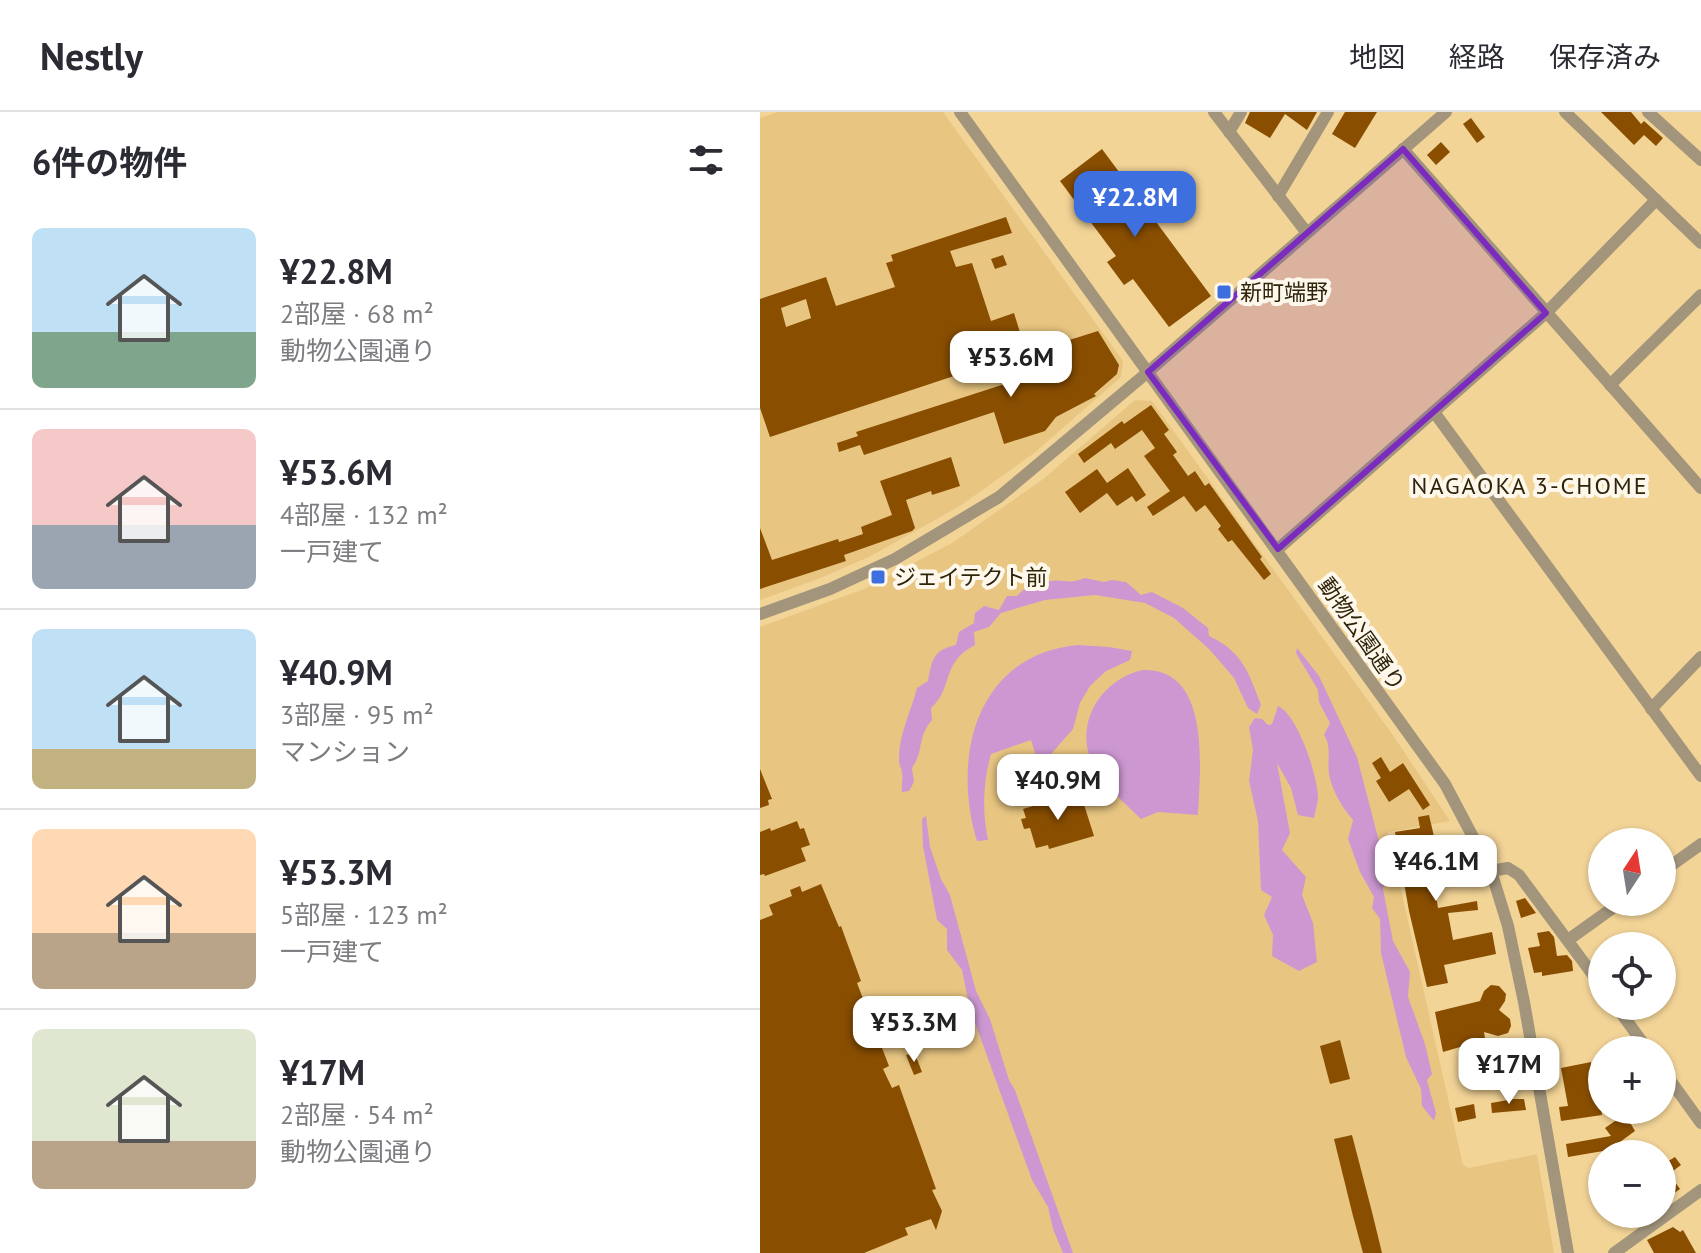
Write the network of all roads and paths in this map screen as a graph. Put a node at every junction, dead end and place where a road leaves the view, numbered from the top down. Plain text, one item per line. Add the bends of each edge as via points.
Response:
1 (960, 112) edge
2 (1214, 112) edge
3 (1241, 112) edge
4 (1328, 112) edge
5 (1446, 112) edge
6 (1565, 112) edge
7 (1648, 112) edge
8 (1229, 132) junction
9 (1403, 149) junction
10 (1701, 160) edge
11 (1278, 196) junction
12 (1656, 200) junction
13 (1307, 233) junction
14 (1701, 243) edge
15 (1701, 295) edge
16 (1546, 313) junction
17 (1148, 372) junction
18 (1610, 385) junction
19 (1434, 412) junction
20 (1701, 488) edge
21 (1278, 549) junction
22 (760, 614) edge
23 (1701, 657) edge
24 (1651, 709) junction
25 (1701, 776) edge
26 (1701, 844) edge
27 (1676, 862) edge
28 (1491, 871) junction
29 (1601, 916) edge
30 (1568, 940) junction
31 (1588, 968) edge
32 (1676, 1088) edge
33 (1701, 1123) edge
34 (1701, 1190) edge
35 (1568, 1253) edge
36 (1614, 1253) edge

1 - 17 street, 動物公園通り
2 - 8 street
3 - 8 street
4 - 11 street
5 - 9 street
6 - 12 street
7 - 10 street
8 - 11 street
9 - 13 street
9 - 16 street
11 - 13 street
12 - 14 street
12 - 16 street
13 - 17 street
15 - 18 street
16 - 18 street
16 - 19 street
17 - 21 street, 動物公園通り
17 - 22 street via 1036,469 960,523 874,569
18 - 20 street
19 - 21 street
19 - 24 street
21 - 28 street, 動物公園通り via 1445,784
23 - 24 street
24 - 25 street
26 - 27 street
28 - 30 street via 1508,868 1519,875
28 - 35 street, 動物公園通り via 1524,1002
29 - 30 street
30 - 31 street
32 - 33 street
34 - 36 street

